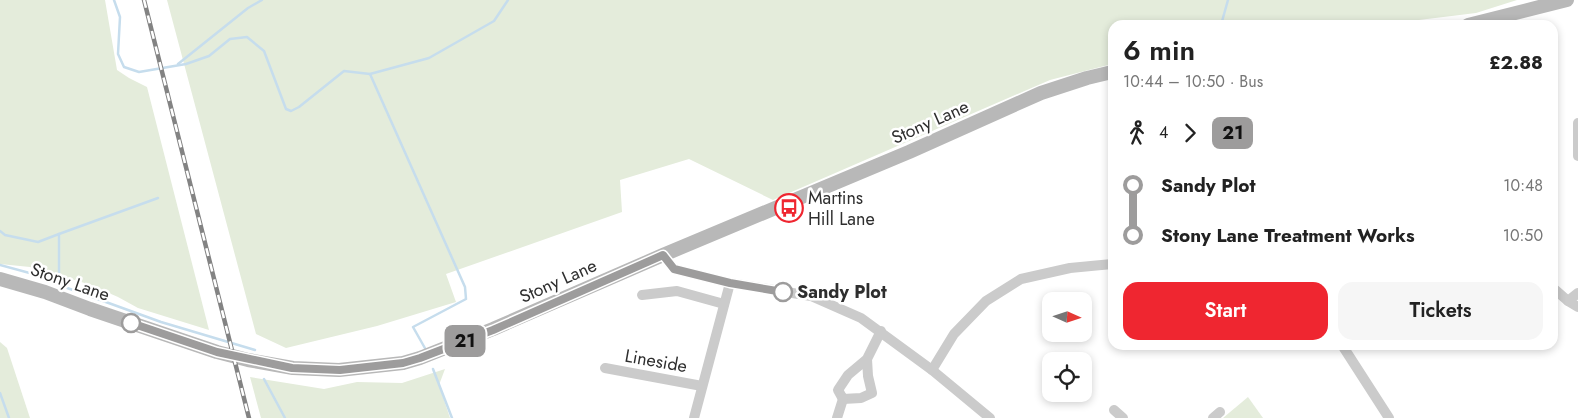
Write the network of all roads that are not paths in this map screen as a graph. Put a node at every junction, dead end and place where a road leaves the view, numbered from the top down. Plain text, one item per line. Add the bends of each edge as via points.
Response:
1 (1567, 0) edge
2 (1488, 20) edge
3 (1108, 73) edge
4 (1578, 123) edge
5 (1578, 156) edge
6 (663, 255) junction
7 (1108, 264) edge
8 (0, 279) edge
9 (730, 283) junction
10 (1558, 292) edge
11 (1578, 293) edge
12 (642, 295) dead end
13 (1568, 301) junction
14 (724, 304) junction
15 (1578, 307) edge
16 (881, 331) junction
17 (1345, 350) edge
18 (867, 359) junction
19 (605, 368) dead end
20 (932, 370) junction
21 (702, 386) junction
22 (843, 399) junction
23 (1114, 410) dead end
24 (694, 418) edge
25 (836, 418) edge
26 (990, 418) edge
27 (1123, 418) edge
28 (1389, 418) edge

1 - 2 main road
3 - 6 main road, Stony Lane via 1042,93
4 - 5 street
6 - 8 main road, Stony Lane via 493,330 420,358 340,370 292,368 217,352
6 - 9 street via 674,269
7 - 20 street via 1070,268 1021,279 986,301 954,334
9 - 14 street
9 - 16 street via 811,296 861,318
10 - 13 street
11 - 13 street
12 - 14 street via 677,291
13 - 15 street
14 - 21 street
16 - 18 street
16 - 20 street
17 - 28 street
18 - 22 street via 848,375 838,390
18 - 22 street via 872,393 861,398
19 - 21 street, Lineside
20 - 26 street
21 - 24 street
22 - 25 street
23 - 27 street

